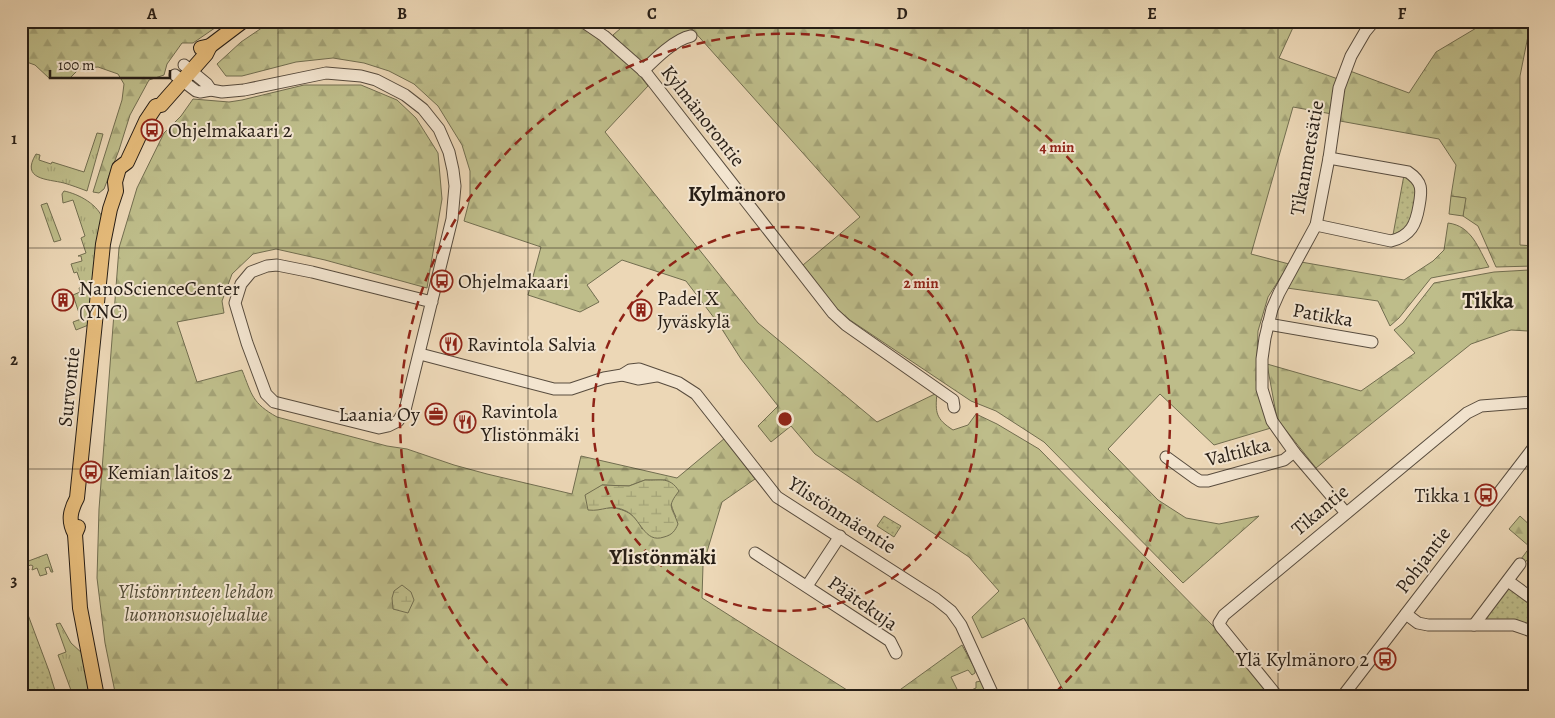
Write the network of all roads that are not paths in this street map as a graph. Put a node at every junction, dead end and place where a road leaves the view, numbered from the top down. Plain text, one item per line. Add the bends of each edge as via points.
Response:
1 (243, 21) edge
2 (582, 21) edge
3 (1374, 21) edge
4 (691, 36) dead end
5 (644, 71) junction
6 (183, 73) junction
7 (1329, 158) junction
8 (1316, 225) junction
9 (432, 302) junction
10 (1268, 324) junction
11 (1372, 342) dead end
12 (420, 354) junction
13 (1534, 402) edge
14 (954, 408) dead end
15 (1294, 452) junction
16 (1531, 455) edge
17 (1166, 457) dead end
18 (1346, 513) junction
19 (840, 536) junction
20 (755, 553) dead end
21 (1520, 564) dead end
22 (1508, 581) junction
23 (806, 586) junction
24 (1534, 600) edge
25 (1406, 614) junction
26 (1474, 625) junction
27 (1534, 632) edge
28 (896, 653) dead end
29 (1348, 695) edge
30 (96, 697) edge
31 (994, 697) edge
32 (1278, 697) edge

1 - 6 main road, Survontie via 210,46 206,54
2 - 5 street, Kylmänorontie
3 - 7 street, Tikanmetsätie via 1351,56 1339,88
4 - 5 street via 662,52
5 - 14 street, Kylmänorontie via 833,314 953,400
6 - 9 street via 200,92 232,92 308,76 342,73 376,80 406,95 423,109 444,140 455,186 452,219
6 - 30 main road, Survontie via 146,121 127,162 120,168 104,244 77,498 71,510 80,608
7 - 8 street, Tikanmetsätie
7 - 8 street via 1408,172 1419,182 1422,191 1418,212 1408,232 1391,241
8 - 10 street, Tikanmetsätie via 1279,293
9 - 12 street
9 - 12 street via 277,265 251,272 243,279 237,293 235,303 247,343 266,394 274,402 379,428 388,426 398,421 405,410
10 - 11 street, Patikka
10 - 15 street, Tikanmetsätie via 1262,359 1262,389 1272,421
12 - 19 street, Ylistönmäentie via 554,389 571,389 622,375 638,378 656,376 679,383 696,394 777,497
13 - 18 street, Tikantie via 1480,406 1467,413
15 - 17 street, Valtikka via 1284,460 1208,481 1200,481
15 - 18 street, Tikanmetsätie
16 - 25 street, Pohjantie
18 - 32 street, Tikantie via 1224,615 1219,623
19 - 23 street, Päätekuja
19 - 31 street, Ylistönmäentie via 950,610 961,625
20 - 23 street, Päätekuja
21 - 22 street
22 - 24 street
22 - 26 street
23 - 28 street, Päätekuja via 890,641
25 - 26 street via 1418,623 1428,625
25 - 29 street, Pohjantie
26 - 27 street via 1514,625

